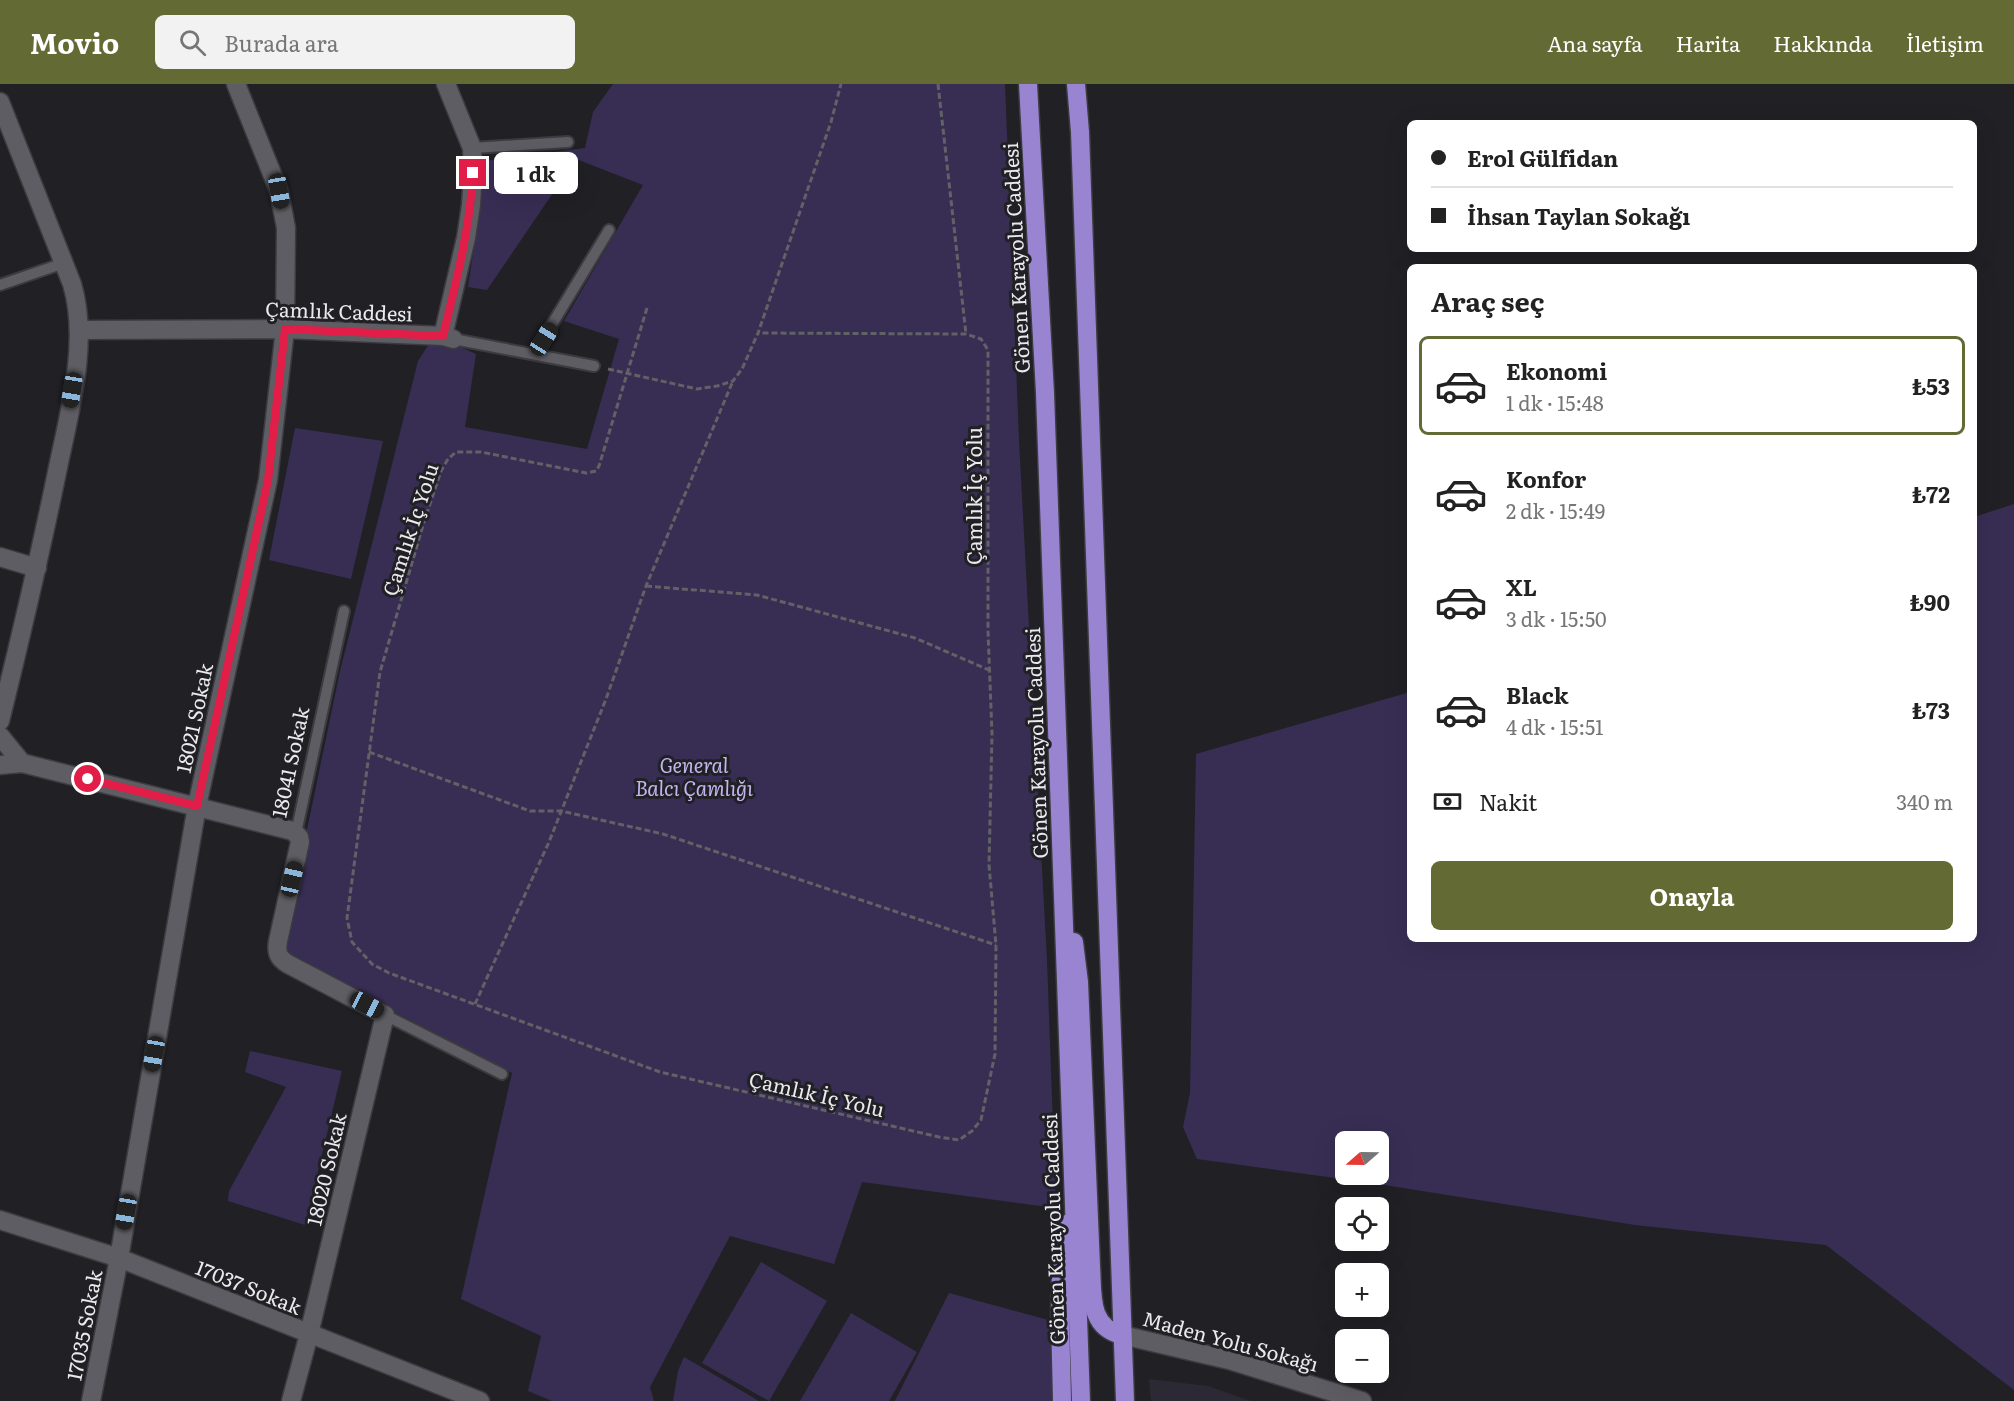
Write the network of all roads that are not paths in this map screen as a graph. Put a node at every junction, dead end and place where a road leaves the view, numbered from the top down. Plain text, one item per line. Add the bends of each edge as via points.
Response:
1 (236, 84) edge
2 (446, 84) edge
3 (1028, 84) edge
4 (1076, 84) edge
5 (0, 102) edge
6 (568, 142) dead end
7 (472, 148) junction
8 (609, 230) dead end
9 (64, 262) junction
10 (0, 285) edge
11 (285, 329) junction
12 (80, 330) junction
13 (448, 337) junction
14 (534, 354) junction
15 (594, 366) road end
16 (0, 557) edge
17 (37, 568) junction
18 (344, 611) dead end
19 (0, 722) edge
20 (0, 736) edge
21 (22, 763) junction
22 (0, 765) edge
23 (197, 806) junction
24 (296, 834) junction
25 (1063, 900) junction
26 (384, 1015) junction
27 (502, 1074) dead end
28 (1073, 1187) junction
29 (0, 1220) edge
30 (118, 1258) junction
31 (309, 1334) junction
32 (1122, 1335) junction
33 (1080, 1374) junction
34 (91, 1401) edge
35 (291, 1401) edge
36 (480, 1401) edge
37 (1062, 1401) edge
38 (1081, 1401) edge
39 (1125, 1401) edge
40 (1362, 1401) edge

1 - 11 street, 18021 Sokak via 279,191 286,228
2 - 7 street
3 - 25 highway, Gönen Karayolu Caddesi via 1045,393
4 - 32 highway
5 - 9 street
6 - 7 lane
7 - 13 street via 471,205
8 - 14 lane
9 - 10 lane
9 - 12 street via 76,297
11 - 12 street, Çamlık Caddesi
11 - 13 street, Çamlık Caddesi
11 - 23 street, 18021 Sokak via 268,480
12 - 17 street via 67,424
13 - 14 lane, Çamlık Caddesi
14 - 15 lane, Çamlık Caddesi
16 - 17 street
17 - 19 street
18 - 24 lane, 18041 Sokak
20 - 21 street
21 - 22 street
21 - 23 street
23 - 24 street
23 - 30 street, 18021 Sokak
24 - 26 street, 18041 Sokak via 300,842 276,949 278,956
25 - 28 highway, Gönen Karayolu Caddesi
25 - 32 highway via 1079,982 1095,1312 1106,1329
26 - 27 lane
26 - 31 street, 18020 Sokak
28 - 33 highway, Gönen Karayolu Caddesi
28 - 37 highway via 1061,1256
29 - 30 street, 17037 Sokak
30 - 31 street, 17037 Sokak
30 - 34 street, 17035 Sokak
31 - 35 street, 18020 Sokak
31 - 36 street, 17037 Sokak
32 - 33 highway via 1091,1338
32 - 39 highway
32 - 40 street, Maden Yolu Sokağı via 1230,1360
33 - 38 highway, Gönen Karayolu Caddesi

